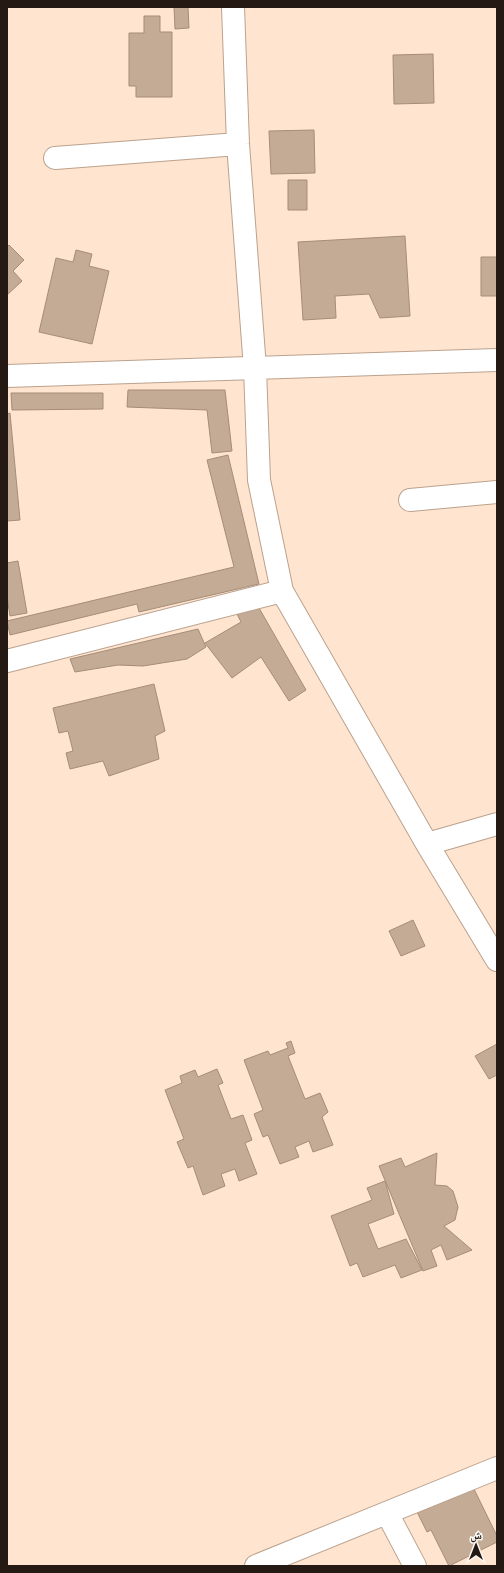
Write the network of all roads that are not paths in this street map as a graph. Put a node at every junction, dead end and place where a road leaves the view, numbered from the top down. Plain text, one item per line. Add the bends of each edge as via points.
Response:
1 (233, 7) edge
2 (238, 144) junction
3 (55, 158) dead end
4 (497, 360) edge
5 (255, 368) junction
6 (7, 376) edge
7 (497, 492) edge
8 (410, 500) dead end
9 (282, 591) junction
10 (7, 661) edge
11 (497, 824) edge
12 (427, 844) junction
13 (494, 949) edge
14 (497, 1468) edge
15 (387, 1513) junction
16 (256, 1566) edge
17 (415, 1566) edge

1 - 2 street
2 - 3 street
2 - 5 street
4 - 5 street
5 - 6 street
5 - 9 street via 259,480
7 - 8 street
9 - 10 street
9 - 12 street
11 - 12 street
12 - 13 street
14 - 15 street
15 - 16 street
15 - 17 street

